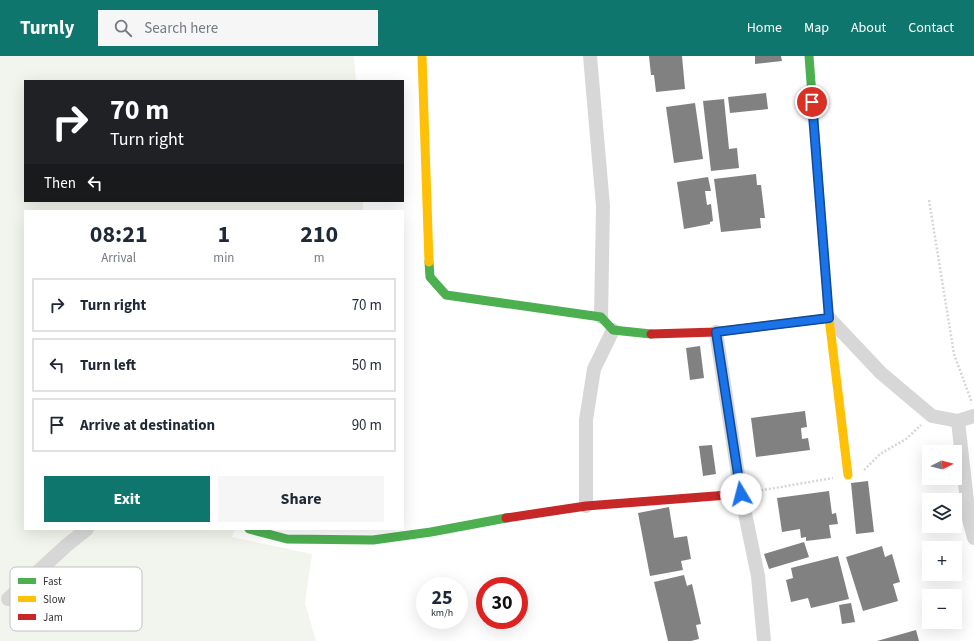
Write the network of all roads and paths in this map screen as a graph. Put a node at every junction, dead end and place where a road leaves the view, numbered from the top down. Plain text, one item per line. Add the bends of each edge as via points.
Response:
1 (422, 56) edge
2 (590, 56) edge
3 (809, 56) edge
4 (929, 200) dead end
5 (601, 317) junction
6 (829, 318) junction
7 (613, 330) junction
8 (716, 332) junction
9 (974, 407) edge
10 (974, 416) edge
11 (958, 421) junction
12 (848, 475) dead end
13 (741, 494) junction
14 (586, 506) junction
15 (86, 530) edge
16 (253, 530) edge
17 (974, 538) edge
18 (44, 567) edge
19 (764, 641) edge

1 - 5 street via 430,277 446,295
2 - 5 street via 603,206
3 - 6 street
4 - 9 path via 954,354
5 - 7 street
6 - 8 street
6 - 11 street via 881,373 932,416
6 - 12 street
7 - 8 street via 645,334
7 - 14 street via 594,369 586,420
8 - 13 street
10 - 11 street
11 - 17 street via 969,519
13 - 14 street
13 - 19 street via 758,576
14 - 16 street via 373,540 287,539
15 - 18 street

